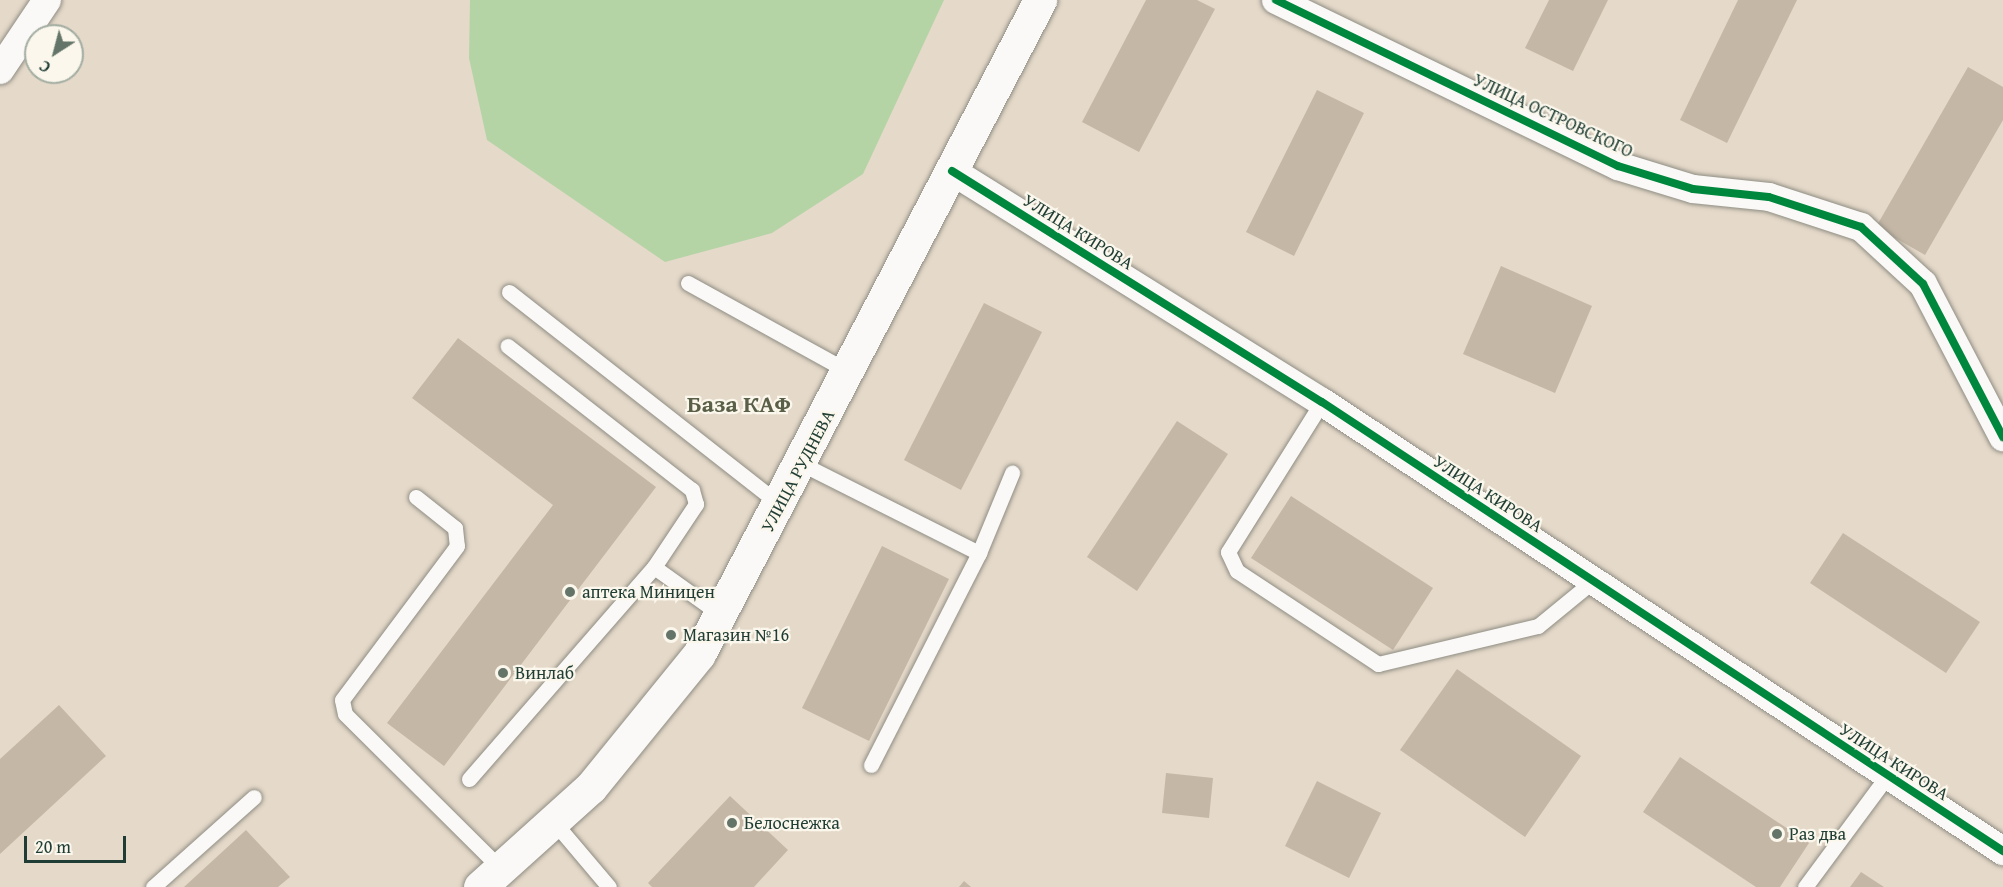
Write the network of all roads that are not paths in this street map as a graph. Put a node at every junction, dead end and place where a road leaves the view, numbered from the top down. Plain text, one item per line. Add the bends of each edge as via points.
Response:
1 (46, 0) edge
2 (1040, 0) edge
3 (1276, 0) edge
4 (0, 70) edge
5 (952, 171) junction
6 (688, 283) dead end
7 (509, 291) dead end
8 (508, 346) dead end
9 (849, 372) junction
10 (1322, 402) junction
11 (2003, 437) edge
12 (802, 464) junction
13 (1012, 473) dead end
14 (416, 497) dead end
15 (781, 505) junction
16 (979, 553) junction
17 (654, 567) junction
18 (1593, 581) junction
19 (721, 615) junction
20 (871, 765) dead end
21 (1888, 775) junction
22 (469, 779) dead end
23 (254, 797) dead end
24 (554, 822) junction
25 (2003, 851) edge
26 (491, 878) edge
27 (153, 887) edge
28 (609, 887) edge
29 (1805, 887) edge

1 - 4 street
2 - 5 main road, УЛИЦА РУДНЕВА
3 - 11 street, УЛИЦА ОСТРОВСКОГО via 1618,166 1693,189 1769,197 1861,227 1923,284
5 - 9 main road, УЛИЦА РУДНЕВА
5 - 10 street, УЛИЦА КИРОВА
6 - 9 lane
7 - 15 lane
8 - 17 lane via 692,490 696,504 687,523
9 - 12 main road, УЛИЦА РУДНЕВА
10 - 18 street, УЛИЦА КИРОВА
10 - 18 lane via 1228,552 1236,572 1378,664 1538,626
12 - 15 main road, УЛИЦА РУДНЕВА
12 - 16 lane
13 - 16 lane
14 - 26 lane via 455,528 457,546 342,700 345,714
15 - 19 main road, УЛИЦА РУДНЕВА
16 - 20 lane
17 - 19 lane
17 - 22 lane
18 - 21 street, УЛИЦА КИРОВА
19 - 24 main road, УЛИЦА РУДНЕВА via 686,674 611,765
21 - 25 street, УЛИЦА КИРОВА
21 - 29 lane
23 - 27 lane
24 - 26 main road, УЛИЦА РУДНЕВА
24 - 28 lane

